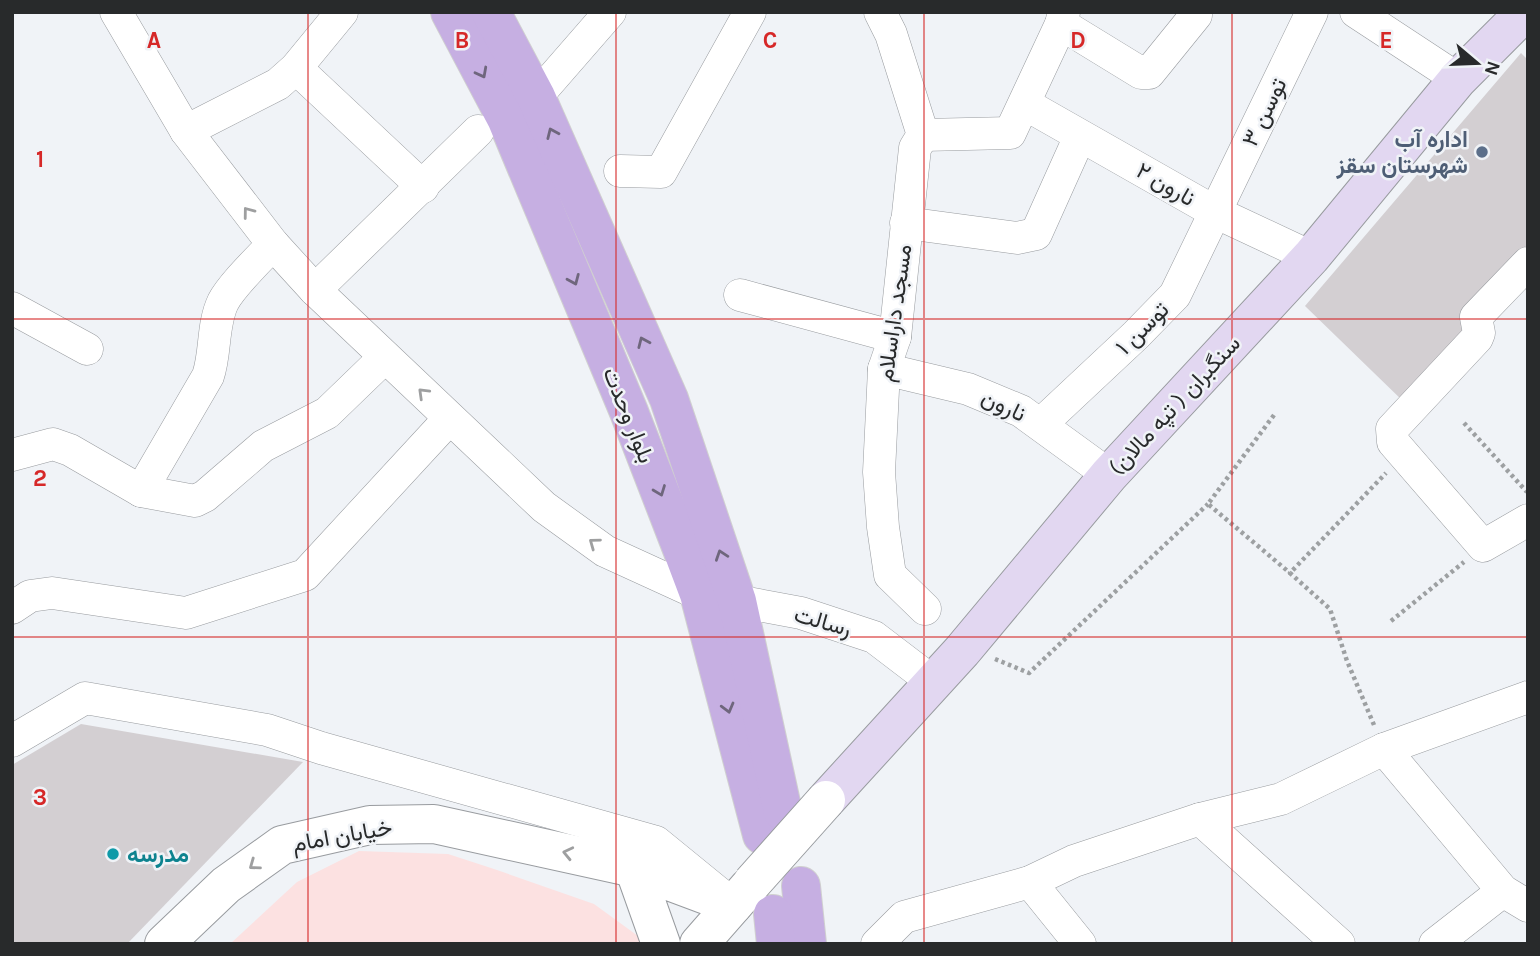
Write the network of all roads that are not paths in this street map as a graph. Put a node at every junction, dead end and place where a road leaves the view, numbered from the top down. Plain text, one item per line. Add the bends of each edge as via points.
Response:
1 (116, 12) edge
2 (342, 12) edge
3 (450, 12) edge
4 (491, 12) edge
5 (610, 12) edge
6 (750, 12) edge
7 (880, 12) edge
8 (1312, 12) edge
9 (1525, 12) edge
10 (1196, 15) dead end
11 (1375, 17) edge
12 (1062, 18) edge
13 (296, 68) junction
14 (1458, 79) junction
15 (536, 97) junction
16 (1024, 104) junction
17 (186, 131) junction
18 (478, 131) dead end
19 (923, 135) junction
20 (1080, 136) junction
21 (620, 171) dead end
22 (423, 187) junction
23 (1215, 212) junction
24 (906, 223) junction
25 (273, 244) junction
26 (1311, 257) junction
27 (1528, 263) edge
28 (315, 290) junction
29 (740, 295) dead end
30 (12, 307) edge
31 (895, 337) junction
32 (87, 349) dead end
33 (385, 357) junction
34 (884, 369) junction
35 (449, 419) junction
36 (1041, 424) junction
37 (12, 455) edge
38 (1109, 475) junction
39 (141, 491) junction
40 (1528, 520) edge
41 (699, 594) junction
42 (737, 601) junction
43 (12, 608) edge
44 (925, 609) dead end
45 (933, 682) junction
46 (1528, 697) edge
47 (12, 741) edge
48 (1384, 749) junction
49 (825, 800) joint
50 (1200, 819) junction
51 (635, 868) junction
52 (1031, 882) junction
53 (801, 886) dead end
54 (1515, 899) edge
55 (733, 905) junction
56 (164, 944) edge
57 (661, 944) edge
58 (699, 944) edge
59 (807, 944) edge
60 (877, 944) edge
61 (1080, 944) edge
62 (1339, 944) edge
63 (1435, 944) edge

1 - 17 street, رسالت
2 - 13 street
3 -> 41 main road, بلوار وحدت via 506,118 629,412
4 - 15 main road, بلوار وحدت
5 - 15 street
6 - 21 street via 661,172
7 - 19 street
8 - 23 street, توسن ۳
9 - 14 main road, سنگبران ( تپه مالان)
10 - 12 street via 1149,73 1141,73
11 - 14 street
12 - 16 street
13 - 17 street via 278,84
13 - 22 street
14 - 26 main road, سنگبران ( تپه مالان)
42 -> 15 main road, بلوار وحدت via 669,399
16 - 19 street via 1010,133
16 - 20 street, نارون ۲
25 -> 17 street, رسالت
18 - 22 street
19 - 24 street, مسجد داراسلام via 915,148
20 - 23 street, نارون ۲
20 - 24 street via 1036,234 1017,238
22 - 28 street
23 - 26 street, نارون ۲
23 - 36 street, توسن ۱ via 1175,295
24 - 31 street, مسجد داراسلام
25 - 28 street, رسالت
25 - 39 street via 224,300 208,376
26 - 38 main road, سنگبران ( تپه مالان)
27 - 40 street via 1476,317 1477,338 1392,429 1393,442 1483,546
28 - 33 street, رسالت
29 - 31 street
30 - 32 street
31 - 34 street, مسجد داراسلام
35 -> 33 street, رسالت
33 - 39 street via 327,413 263,446 205,496 195,501
34 - 36 street, نارون via 968,388
34 - 44 street, مسجد داراسلام via 879,472 890,575
41 -> 35 street, رسالت via 605,551 544,507
35 - 43 street via 305,575 186,614 52,593 30,596
36 - 38 street, نارون
37 - 39 street via 53,444
38 - 45 main road, سنگبران ( تپه مالان)
41 - 42 street, رسالت
41 -> 42 main road, بلوار وحدت via 772,824
42 - 45 street, رسالت via 801,613 874,637
45 - 49 main road, سنگبران ( تپه مالان)
46 - 48 street
47 - 55 street via 85,698 267,730 656,842
48 - 50 street via 1280,799
48 - 54 street
49 - 55 street, bridge
50 - 52 street via 1074,861
50 - 62 street
51 - 55 street, خیابان امام
51 -> 56 street, خیابان امام via 435,824 370,825 282,845 226,886
51 - 57 street
52 - 60 street via 904,917
52 - 61 street
53 - 59 main road
54 - 63 street
55 - 58 street

